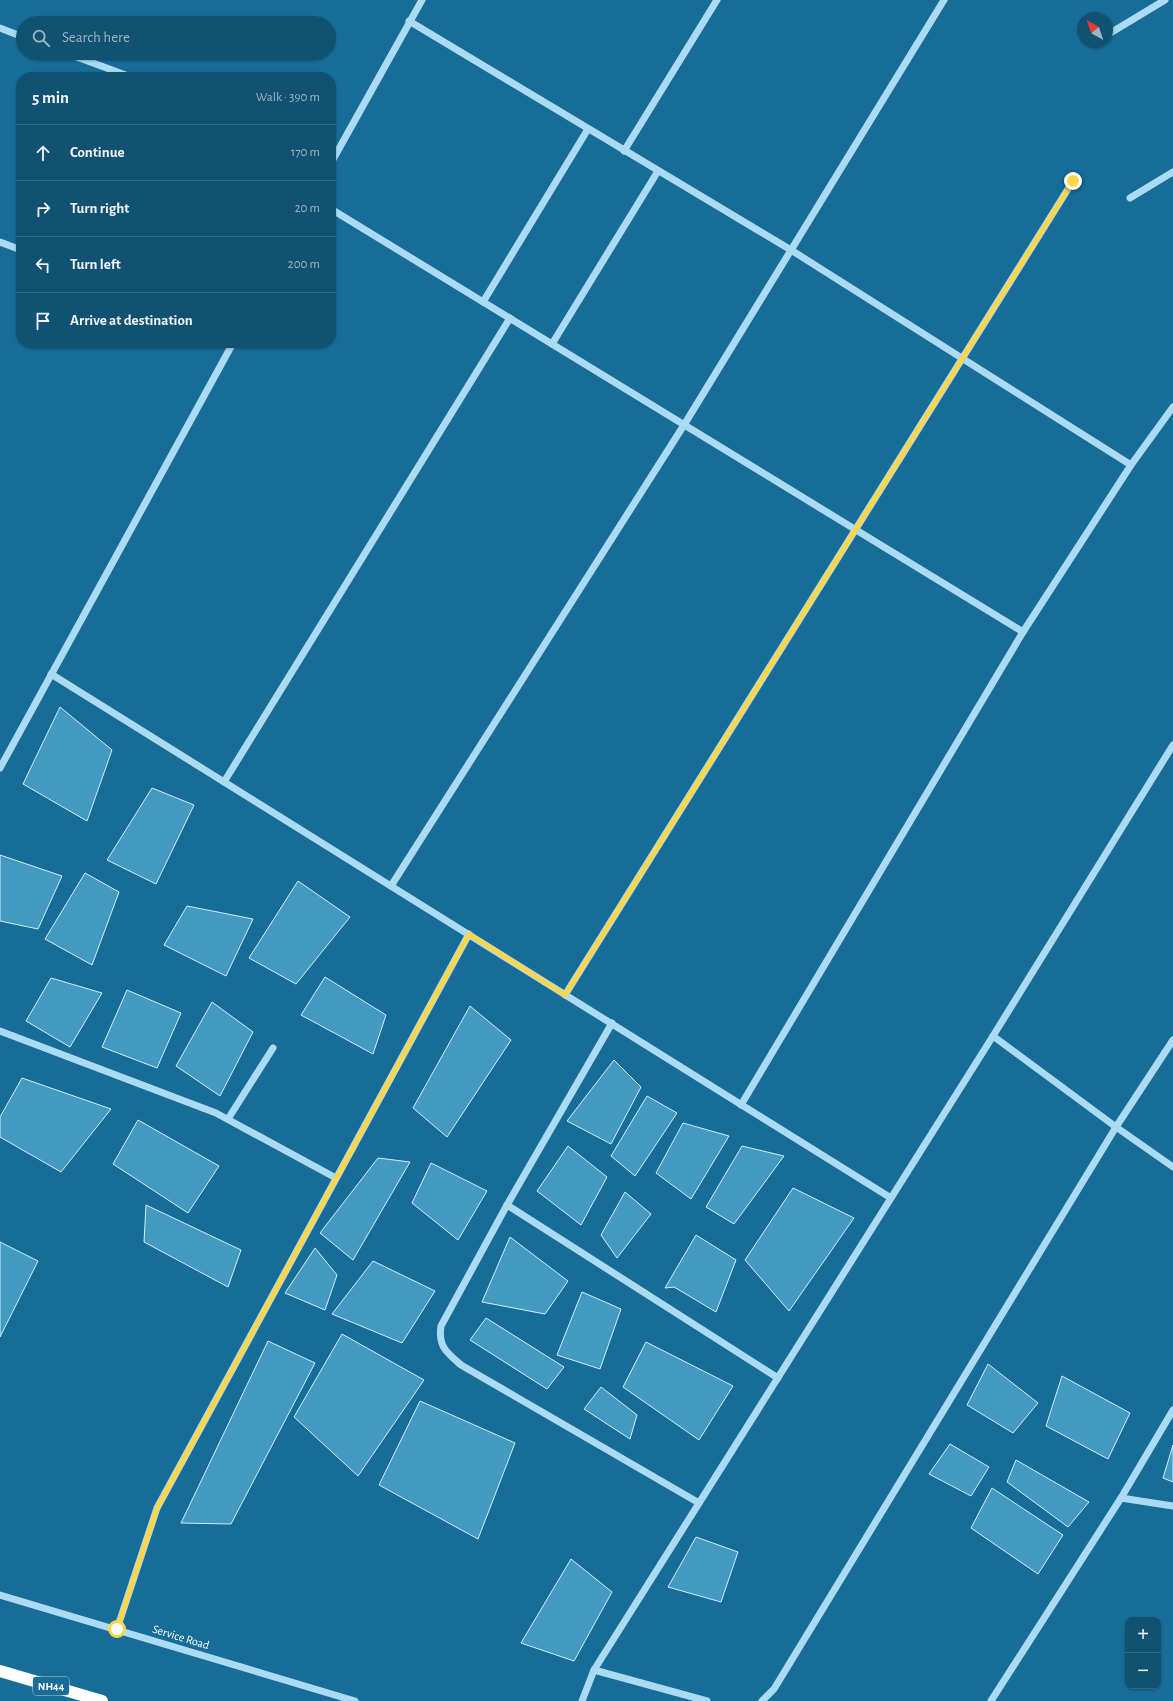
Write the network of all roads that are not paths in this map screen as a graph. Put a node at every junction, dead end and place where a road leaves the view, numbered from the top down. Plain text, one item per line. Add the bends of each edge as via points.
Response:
1 (422, 0) edge
2 (717, 0) edge
3 (944, 0) edge
4 (1165, 0) edge
5 (409, 21) junction
6 (0, 28) edge
7 (1113, 31) edge
8 (16, 34) edge
9 (85, 60) edge
10 (118, 72) edge
11 (588, 129) junction
12 (336, 149) edge
13 (624, 150) junction
14 (658, 170) junction
15 (1173, 172) edge
16 (1073, 181) dead end
17 (1130, 198) dead end
18 (336, 212) edge
19 (0, 242) edge
20 (16, 248) edge
21 (791, 250) junction
22 (483, 302) junction
23 (510, 318) junction
24 (552, 344) junction
25 (230, 348) edge
26 (962, 359) junction
27 (1173, 407) edge
28 (684, 425) junction
29 (1132, 465) junction
30 (855, 530) junction
31 (1023, 632) junction
32 (51, 674) junction
33 (1173, 745) edge
34 (0, 768) edge
35 (224, 782) junction
36 (391, 886) junction
37 (469, 934) junction
38 (565, 995) junction
39 (612, 1023) junction
40 (0, 1031) edge
41 (993, 1036) junction
42 (1173, 1040) edge
43 (273, 1048) dead end
44 (741, 1105) junction
45 (228, 1120) junction
46 (1116, 1127) junction
47 (1173, 1167) edge
48 (336, 1178) junction
49 (892, 1198) junction
50 (507, 1205) junction
51 (778, 1378) junction
52 (1173, 1410) edge
53 (1121, 1498) junction
54 (699, 1503) junction
55 (1173, 1506) edge
56 (0, 1595) edge
57 (117, 1629) junction
58 (594, 1670) junction
59 (0, 1671) edge
60 (102, 1701) edge
61 (355, 1701) edge
62 (582, 1701) edge
63 (707, 1701) edge
64 (762, 1701) edge
65 (992, 1701) edge

1 - 5 street
2 - 13 street
3 - 21 street
4 - 7 street
5 - 11 street
5 - 12 street
6 - 8 street
9 - 10 street
11 - 13 street
11 - 22 street
13 - 14 street
14 - 21 street
14 - 24 street
15 - 17 street
16 - 26 street
18 - 22 street
19 - 20 street
21 - 26 street
21 - 28 street
22 - 23 street
23 - 24 street
23 - 35 street
24 - 28 street
25 - 32 street
26 - 29 street
26 - 30 street
27 - 29 street
28 - 30 street
28 - 36 street
29 - 31 street
30 - 31 street
30 - 38 street
31 - 44 street
32 - 34 street
32 - 35 street
33 - 41 street
35 - 36 street
36 - 37 street
37 - 38 street
37 - 48 street
38 - 39 street
39 - 44 street
39 - 50 street
40 - 45 street via 216,1113
41 - 46 street
41 - 49 street
42 - 46 street
43 - 45 street
44 - 49 street
45 - 48 street
46 - 47 street
46 - 64 street via 778,1682
48 - 57 street via 157,1508
49 - 51 street
50 - 51 street
50 - 54 street via 441,1326 439,1336 443,1347 461,1365
51 - 54 street
52 - 53 street
53 - 55 street
53 - 65 street
54 - 58 street
56 - 57 street, Service Road
57 - 61 street, Service Road
58 - 62 street
58 - 63 street
59 - 60 highway, NH44

